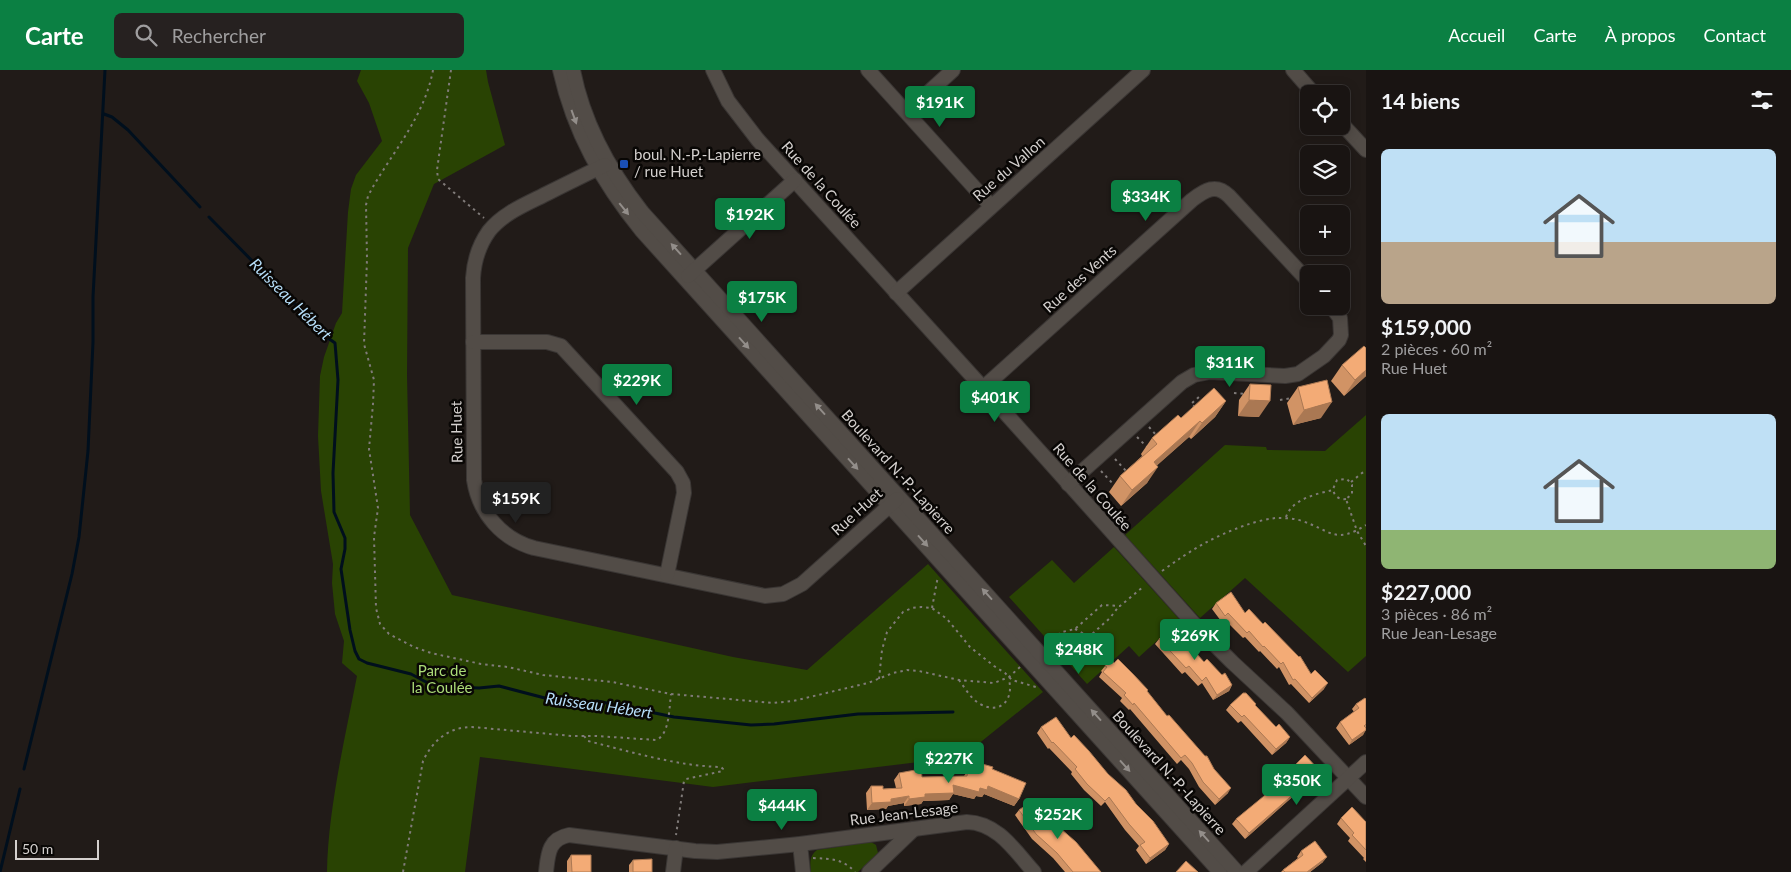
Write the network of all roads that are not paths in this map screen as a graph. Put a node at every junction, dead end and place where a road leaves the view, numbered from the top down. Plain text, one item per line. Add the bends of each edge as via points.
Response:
1 (560, 70) edge
2 (573, 70) edge
3 (713, 70) edge
4 (868, 70) edge
5 (953, 70) edge
6 (1144, 70) edge
7 (1293, 70) edge
8 (1306, 85) edge
9 (907, 112) junction
10 (1350, 133) edge
11 (1366, 150) edge
12 (603, 166) junction
13 (795, 180) junction
14 (991, 206) junction
15 (1300, 272) edge
16 (690, 274) junction
17 (896, 293) junction
18 (1338, 315) edge
19 (473, 342) junction
20 (983, 388) junction
21 (1068, 484) junction
22 (895, 501) junction
23 (667, 576) junction
24 (1366, 762) edge
25 (1348, 778) junction
26 (1366, 798) edge
27 (914, 829) junction
28 (675, 844) junction
29 (800, 844) junction
30 (546, 872) edge
31 (673, 872) edge
32 (803, 872) edge
33 (868, 872) edge
34 (1034, 872) edge
35 (1220, 872) edge
36 (1237, 872) edge
37 (1246, 872) edge

1 -> 12 street, Boulevard N.-P.-Lapierre via 578,126
2 - 12 street, Boulevard N.-P.-Lapierre
3 - 13 street, Rue de la Coulée via 736,113
4 - 9 street
5 - 9 street
6 - 14 street, Rue du Vallon
7 - 8 street
9 - 14 street
10 - 11 street
12 - 16 street, Boulevard N.-P.-Lapierre via 620,203
12 - 19 street, Rue Huet via 515,210 490,230 474,266
13 - 16 street
13 - 17 street, Rue de la Coulée
14 - 17 street, Rue du Vallon
15 - 20 street, Rue des Vents via 1229,196 1221,190 1209,189 1186,205
16 - 22 street, Boulevard N.-P.-Lapierre
17 - 20 street, Rue de la Coulée
18 - 21 street via 1341,335 1305,370 1285,376 1210,372 1194,375 1182,382
19 - 23 street via 547,342 561,346 677,472 684,493
19 - 23 street, Rue Huet via 474,480 477,496 491,521 526,546
20 - 21 street, Rue de la Coulée
21 - 25 street, Rue de la Coulée via 1196,626 1287,712
22 - 23 street, Rue Huet via 802,584 783,594 765,596
22 -> 35 street, Boulevard N.-P.-Lapierre
36 -> 22 street, Boulevard N.-P.-Lapierre
24 - 25 street
25 - 26 street, Rue de la Coulée
25 - 37 street
27 - 29 street, Rue Jean-Lesage
27 - 33 street
27 - 34 street, Rue Jean-Lesage via 967,822 987,826 997,832
28 - 29 street, Rue Jean-Lesage via 717,852
28 - 30 street, Rue Jean-Lesage via 566,835 549,848
28 - 31 street
29 - 32 street

